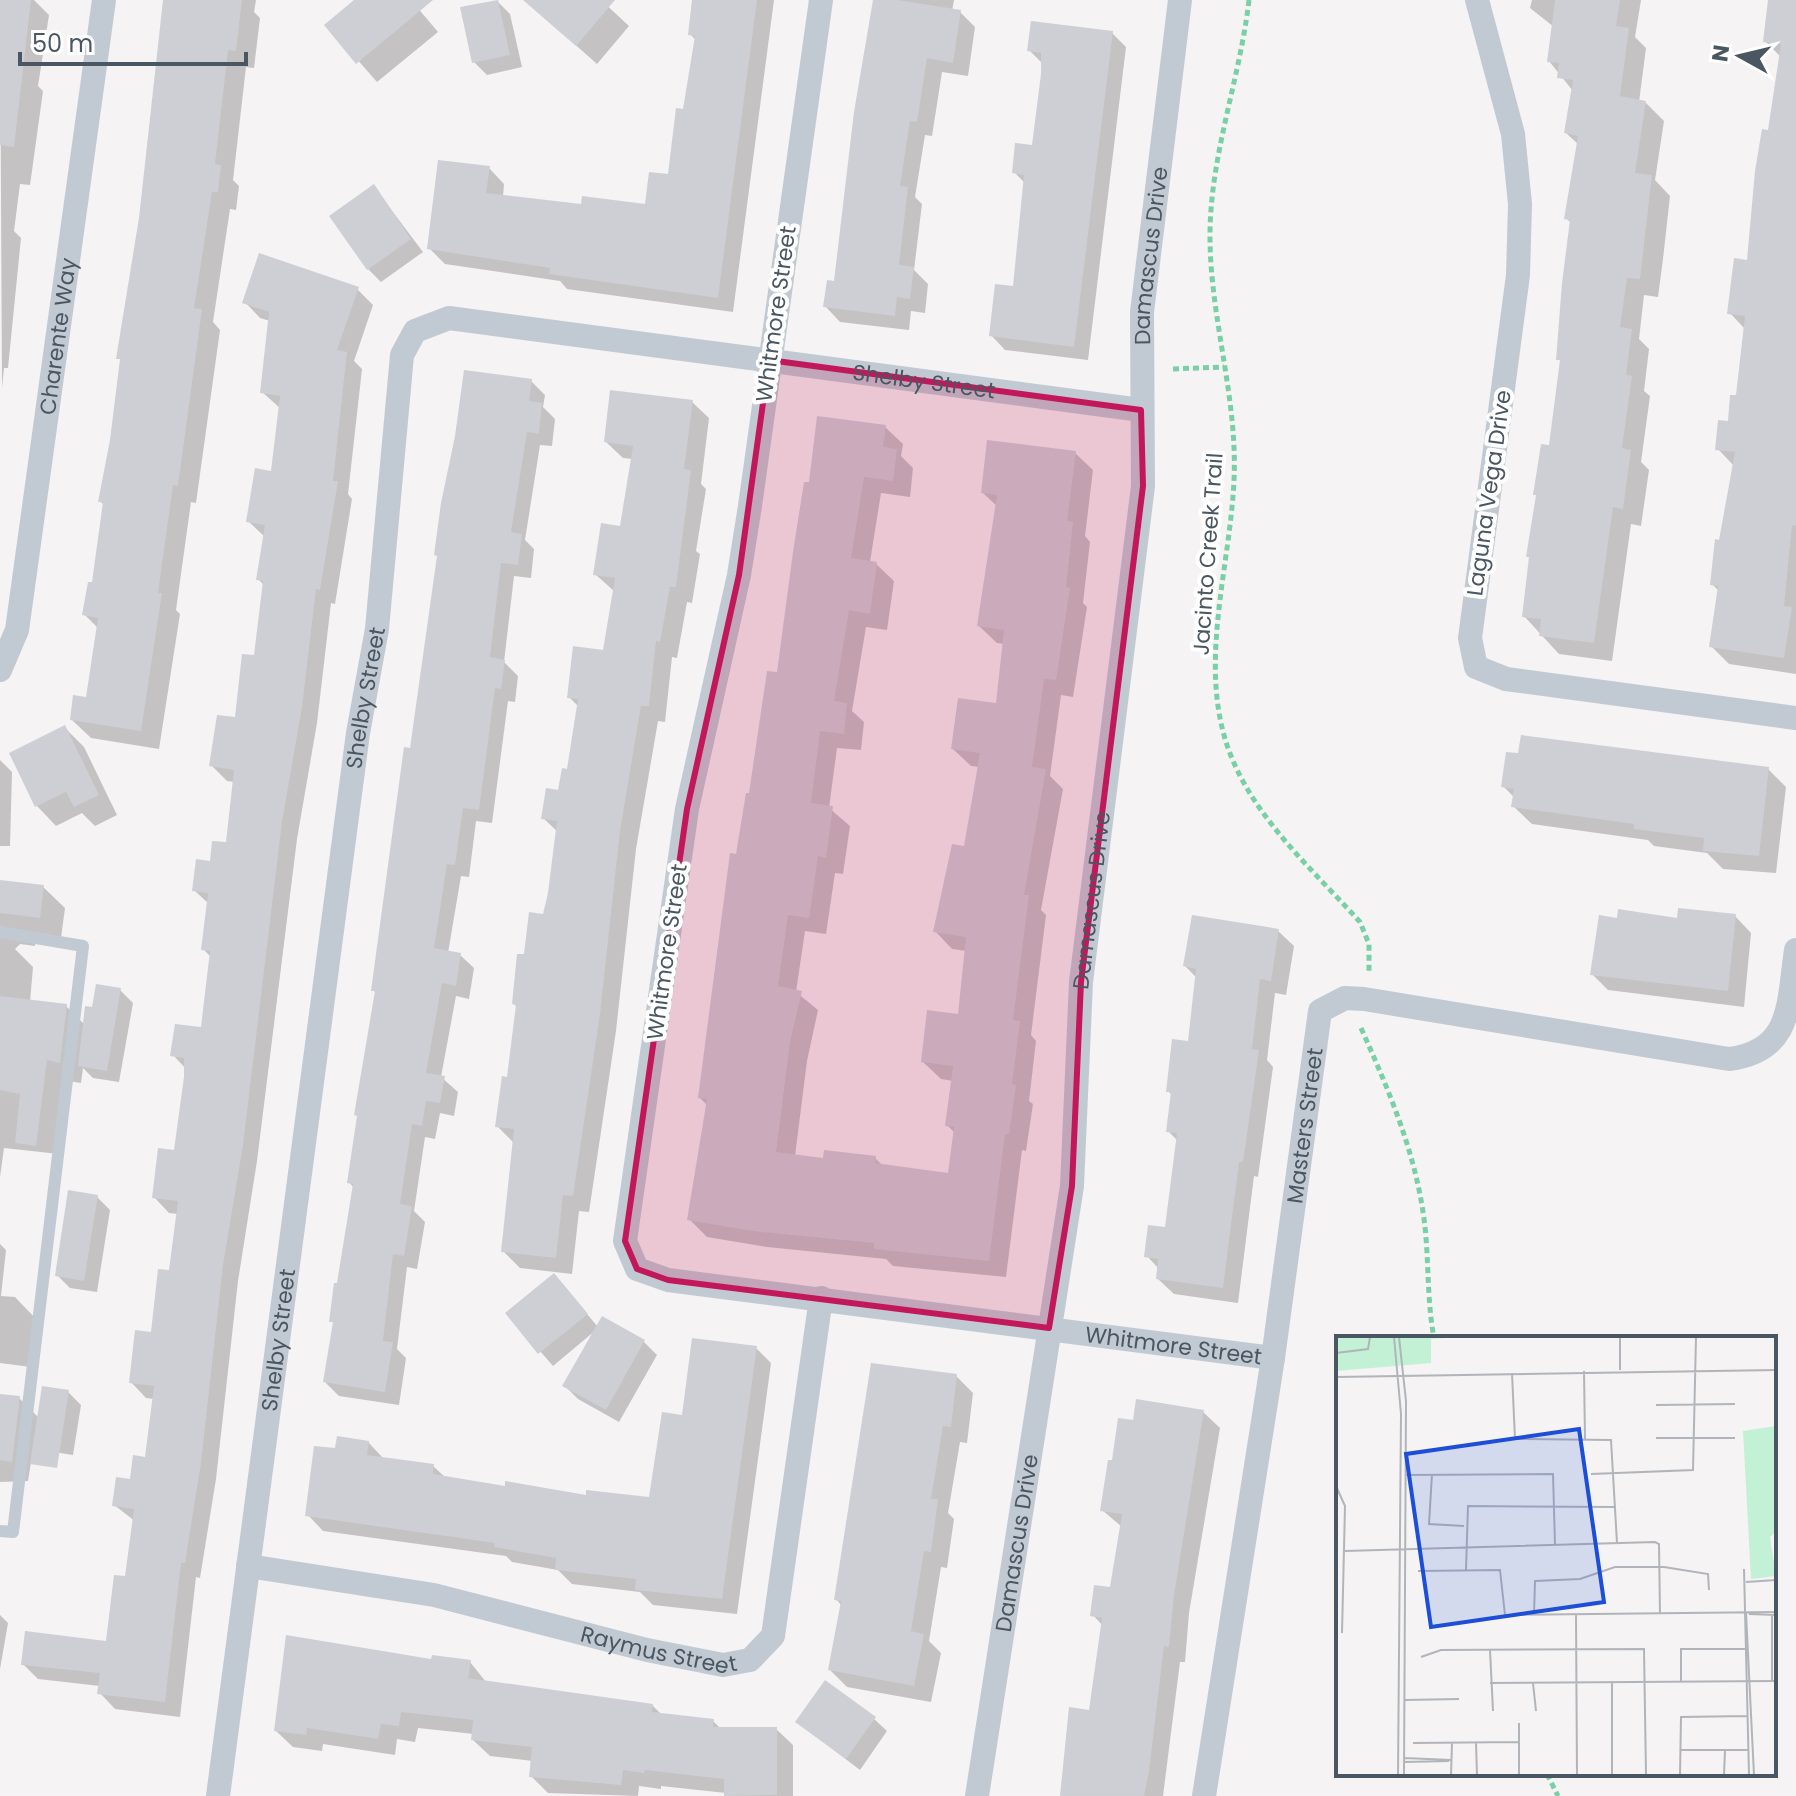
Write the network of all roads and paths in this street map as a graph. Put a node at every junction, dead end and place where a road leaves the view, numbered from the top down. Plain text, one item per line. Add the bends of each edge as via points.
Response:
1 (104, 0) edge
2 (821, 0) edge
3 (1180, 0) edge
4 (1249, 0) edge
5 (1477, 0) edge
6 (769, 360) junction
7 (1224, 367) junction
8 (1173, 369) dead end
9 (1141, 410) junction
10 (0, 670) edge
11 (1796, 718) edge
12 (0, 932) edge
13 (1796, 950) edge
14 (1369, 971) dead end
15 (1361, 1028) dead end
16 (821, 1298) junction
17 (1049, 1328) junction
18 (1434, 1336) edge
19 (1273, 1358) junction
20 (0, 1531) edge
21 (248, 1566) junction
22 (1548, 1776) edge
23 (218, 1796) edge
24 (977, 1796) edge
25 (1204, 1796) edge
26 (1558, 1796) edge

1 - 10 street, Charente Way via 17,630
2 - 6 street, Whitmore Street
3 - 9 street, Damascus Drive via 1146,269
4 - 7 path, Jacinto Creek Trail via 1213,185 1211,257
5 - 11 street, Laguna Vega Drive via 1513,134 1520,204 1518,275 1470,638 1476,667 1506,679
6 - 9 street, Shelby Street
6 - 16 street, Whitmore Street via 739,575 687,809 625,1241 637,1269 668,1280
6 - 21 street, Shelby Street via 449,318 415,331 402,355 377,629 358,733
7 - 8 path
7 - 14 path, Jacinto Creek Trail via 1234,476 1216,665 1224,733 1263,813 1360,922 1369,944
9 - 17 street, Damascus Drive via 1143,486 1081,982 1072,1186
12 - 20 lane via 83,946 13,1532
13 - 19 street, Masters Street via 1784,1023 1772,1045 1752,1056 1729,1059 1364,999 1345,998 1320,1011
15 - 18 path via 1395,1102 1414,1163
16 - 17 street, Whitmore Street
16 - 21 street, Raymus Street via 773,1636 750,1660 723,1665 434,1595
17 - 19 street, Whitmore Street
17 - 24 street, Damascus Drive
19 - 25 street, Masters Street
21 - 23 street, Shelby Street
22 - 26 path

